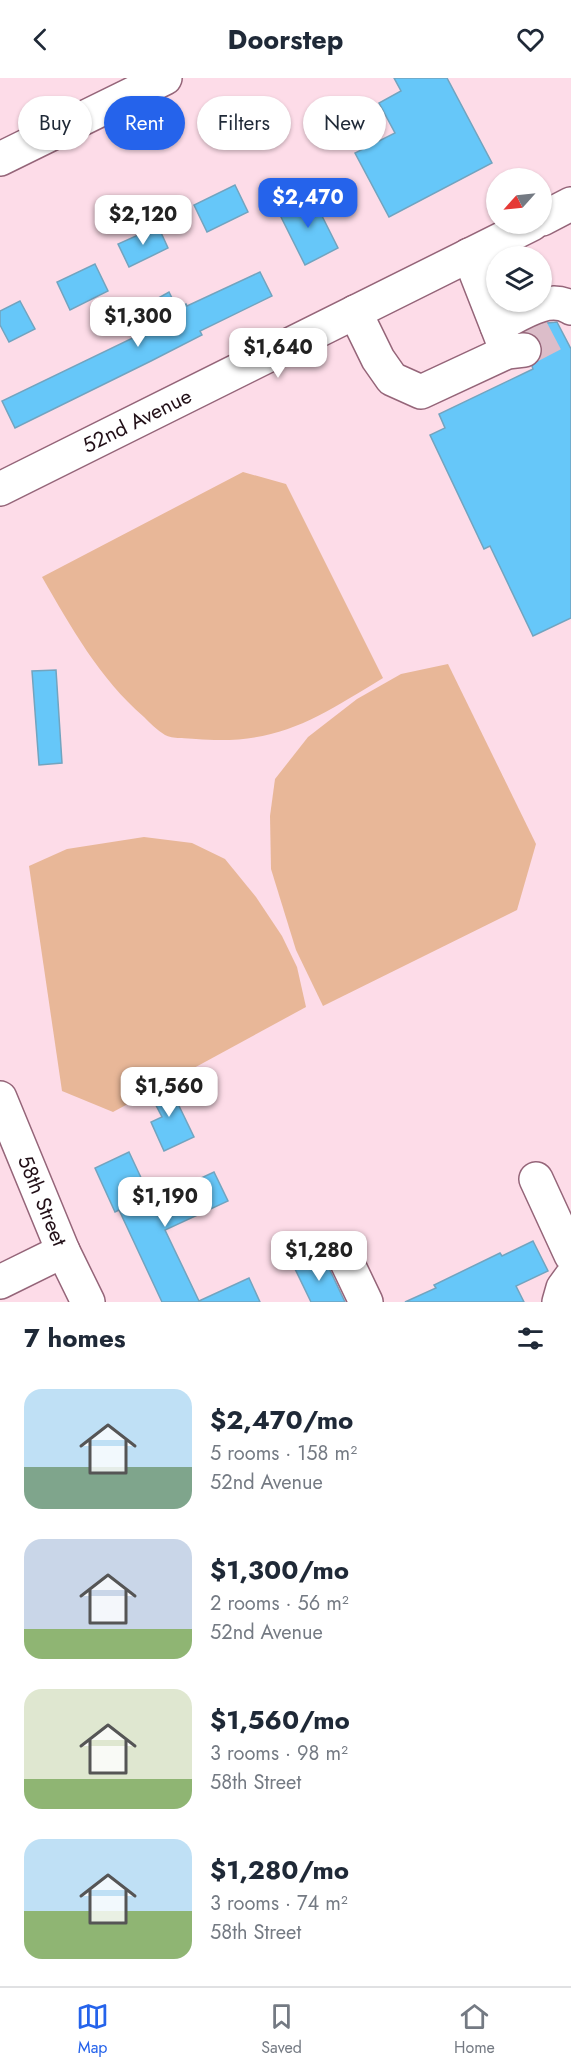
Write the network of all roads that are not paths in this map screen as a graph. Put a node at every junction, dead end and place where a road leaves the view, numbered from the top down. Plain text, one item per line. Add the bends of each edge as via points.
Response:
1 (165, 78) edge
2 (0, 159) edge
3 (571, 204) edge
4 (552, 214) edge
5 (512, 234) edge
6 (469, 255) junction
7 (354, 312) junction
8 (568, 323) edge
9 (510, 343) junction
10 (0, 489) edge
11 (0, 1098) edge
12 (536, 1179) dead end
13 (63, 1251) junction
14 (571, 1255) edge
15 (344, 1257) dead end
16 (571, 1277) edge
17 (0, 1282) edge
18 (88, 1302) edge
19 (366, 1302) edge
20 (559, 1302) edge

1 - 2 street
3 - 4 street
5 - 6 street, 52nd Avenue
6 - 7 street, 52nd Avenue
6 - 9 street
7 - 9 street via 392,379 421,392
7 - 10 street, 52nd Avenue
8 - 9 street via 566,305 542,303
11 - 13 street, 58th Street
12 - 14 street
13 - 17 street
13 - 18 street, 58th Street
15 - 19 street
16 - 20 street

